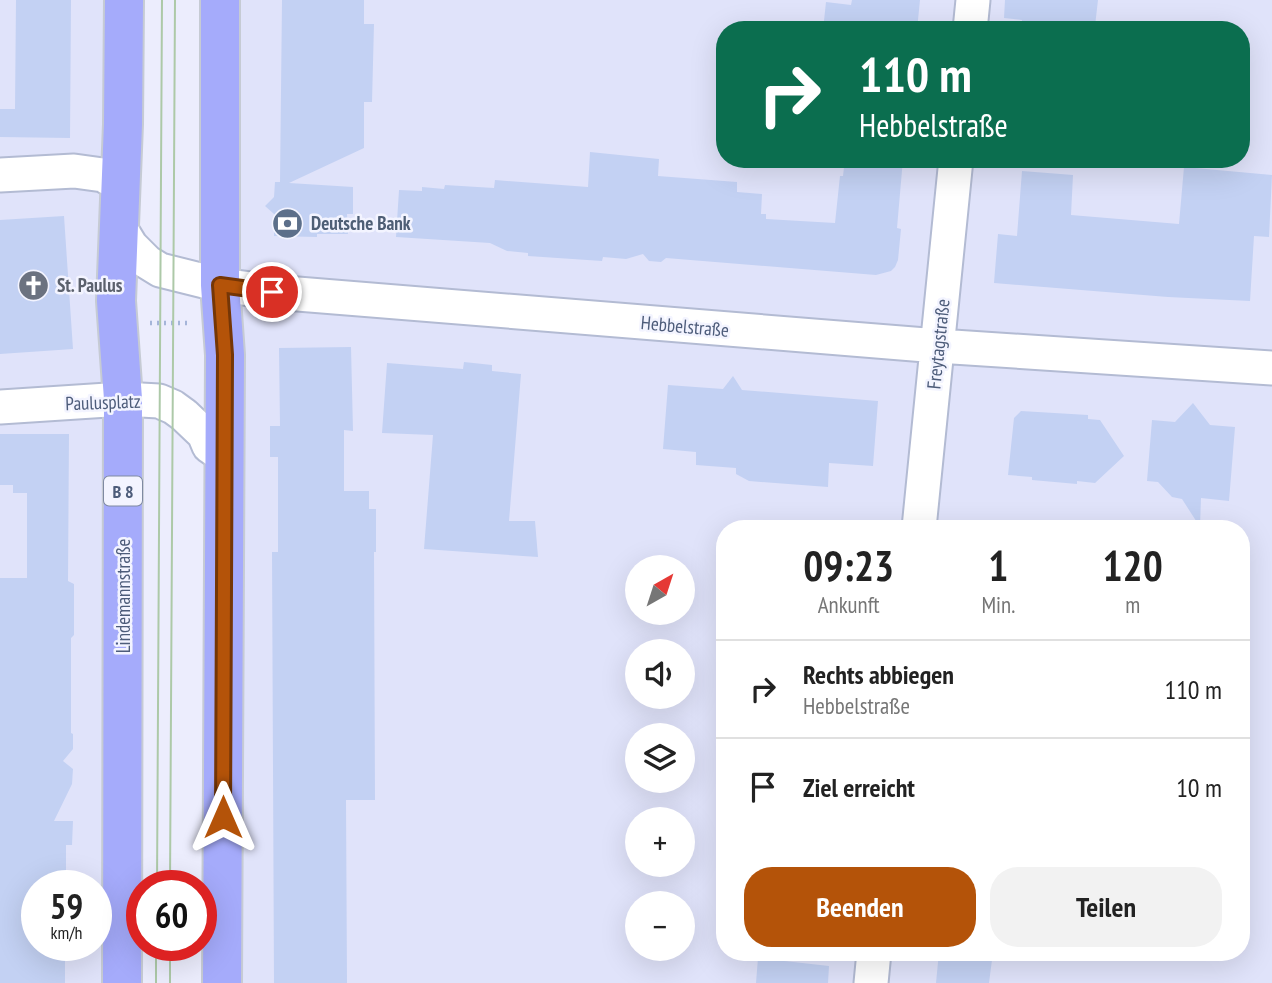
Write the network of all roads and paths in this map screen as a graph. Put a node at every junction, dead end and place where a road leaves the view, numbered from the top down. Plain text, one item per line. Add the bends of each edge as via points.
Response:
1 (124, 0) edge
2 (220, 0) edge
3 (972, 0) edge
4 (971, 21) edge
5 (956, 168) edge
6 (0, 175) edge
7 (121, 185) junction
8 (120, 228) junction
9 (221, 304) junction
10 (118, 324) junction
11 (938, 346) junction
12 (1272, 368) edge
13 (123, 399) junction
14 (0, 407) edge
15 (225, 457) junction
16 (920, 520) edge
17 (873, 961) edge
18 (122, 983) edge
19 (222, 983) edge
20 (871, 983) edge

1 - 7 main road, Lindemannstraße / B 8
2 - 9 main road
3 - 4 street
5 - 11 street, Freytagstraße
6 - 7 street via 74,171 103,175
7 - 8 main road, Lindemannstraße / B 8
8 - 9 street, Hebbelstraße via 147,262
8 - 10 main road, Lindemannstraße / B 8
9 - 10 path
9 - 11 street, Hebbelstraße via 272,292
9 - 15 main road
10 - 13 main road, Lindemannstraße / B 8
11 - 12 street, Hebbelstraße
11 - 16 street, Freytagstraße
13 - 14 street, Paulusplatz
13 - 15 street, Paulusplatz via 159,401 173,407
13 - 18 main road, Lindemannstraße / B 8
15 - 19 main road
17 - 20 street

